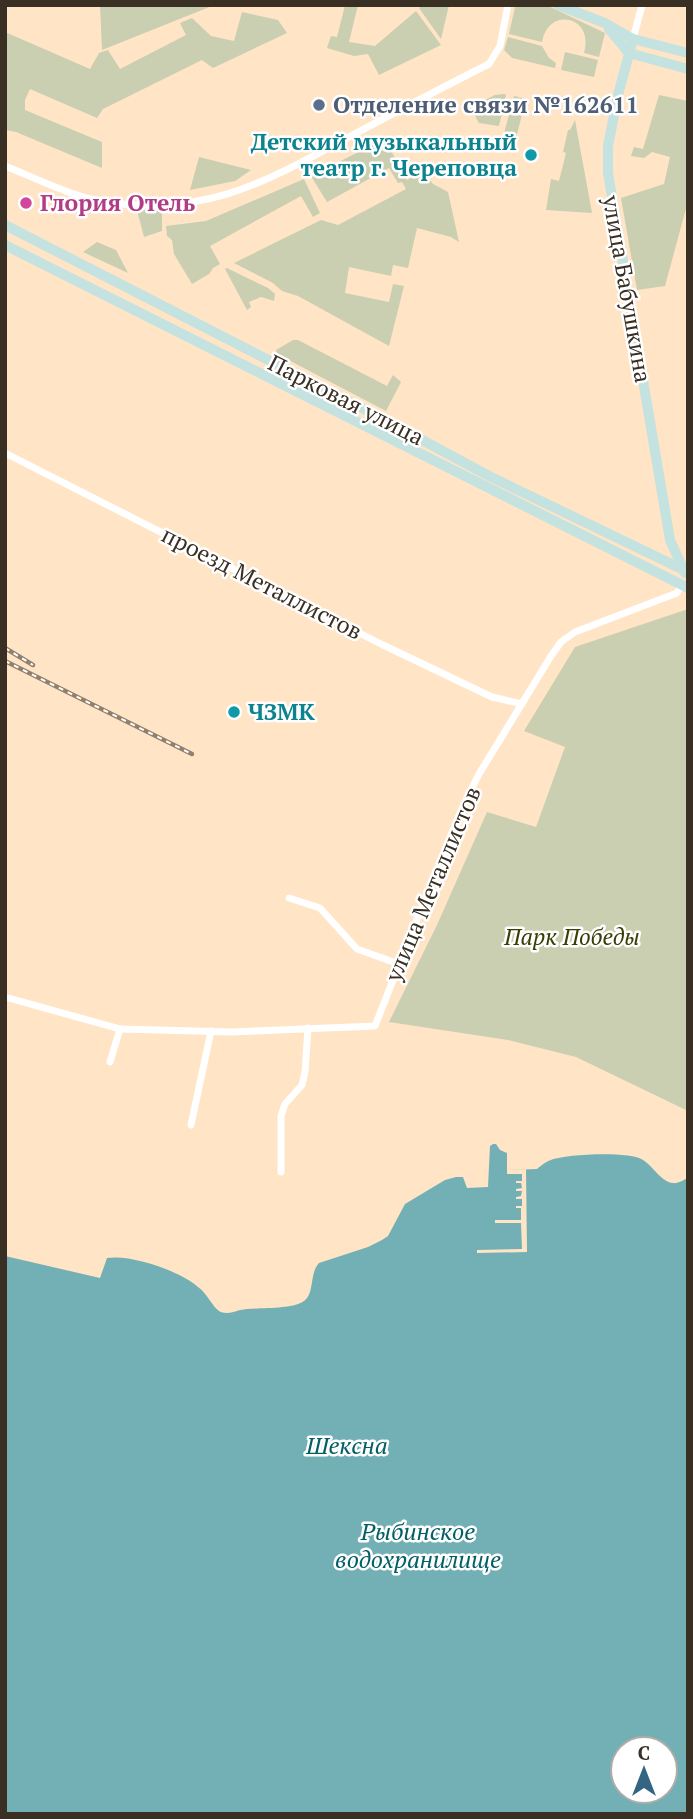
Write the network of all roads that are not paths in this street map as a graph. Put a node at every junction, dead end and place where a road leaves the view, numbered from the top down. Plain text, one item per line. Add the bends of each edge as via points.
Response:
1 (508, 5) edge
2 (558, 5) edge
3 (642, 5) edge
4 (605, 23) junction
5 (633, 39) junction
6 (688, 52) edge
7 (629, 53) junction
8 (688, 69) edge
9 (5, 166) edge
10 (5, 225) edge
11 (5, 245) edge
12 (5, 453) edge
13 (687, 572) edge
14 (684, 587) edge
15 (522, 704) junction
16 (289, 898) dead end
17 (399, 964) junction
18 (5, 998) edge
19 (120, 1028) junction
20 (308, 1028) junction
21 (212, 1031) junction
22 (110, 1062) dead end
23 (191, 1125) dead end
24 (281, 1172) dead end

1 - 9 street via 500,46 489,64 233,193 164,206 132,205 79,196
2 - 4 main road
3 - 5 street, улица Бабушкина
4 - 5 main road
4 - 7 main road
5 - 6 main road
5 - 7 main road, улица Бабушкина
7 - 8 main road
7 - 13 main road, улица Бабушкина via 608,146 607,173 670,540
10 - 13 main road, Парковая улица via 491,477
11 - 14 main road, Парковая улица
12 - 15 street, проезд Металлистов via 383,645 492,697
13 - 14 main road
14 - 15 street, улица Металлистов via 561,642
15 - 17 street, улица Металлистов via 463,806
16 - 17 street via 320,908 356,948
17 - 20 street, улица Металлистов via 375,1027
18 - 19 street, улица Металлистов
19 - 21 street, улица Металлистов
19 - 22 street
20 - 21 street, улица Металлистов
20 - 24 street via 302,1085 281,1116
21 - 23 street

